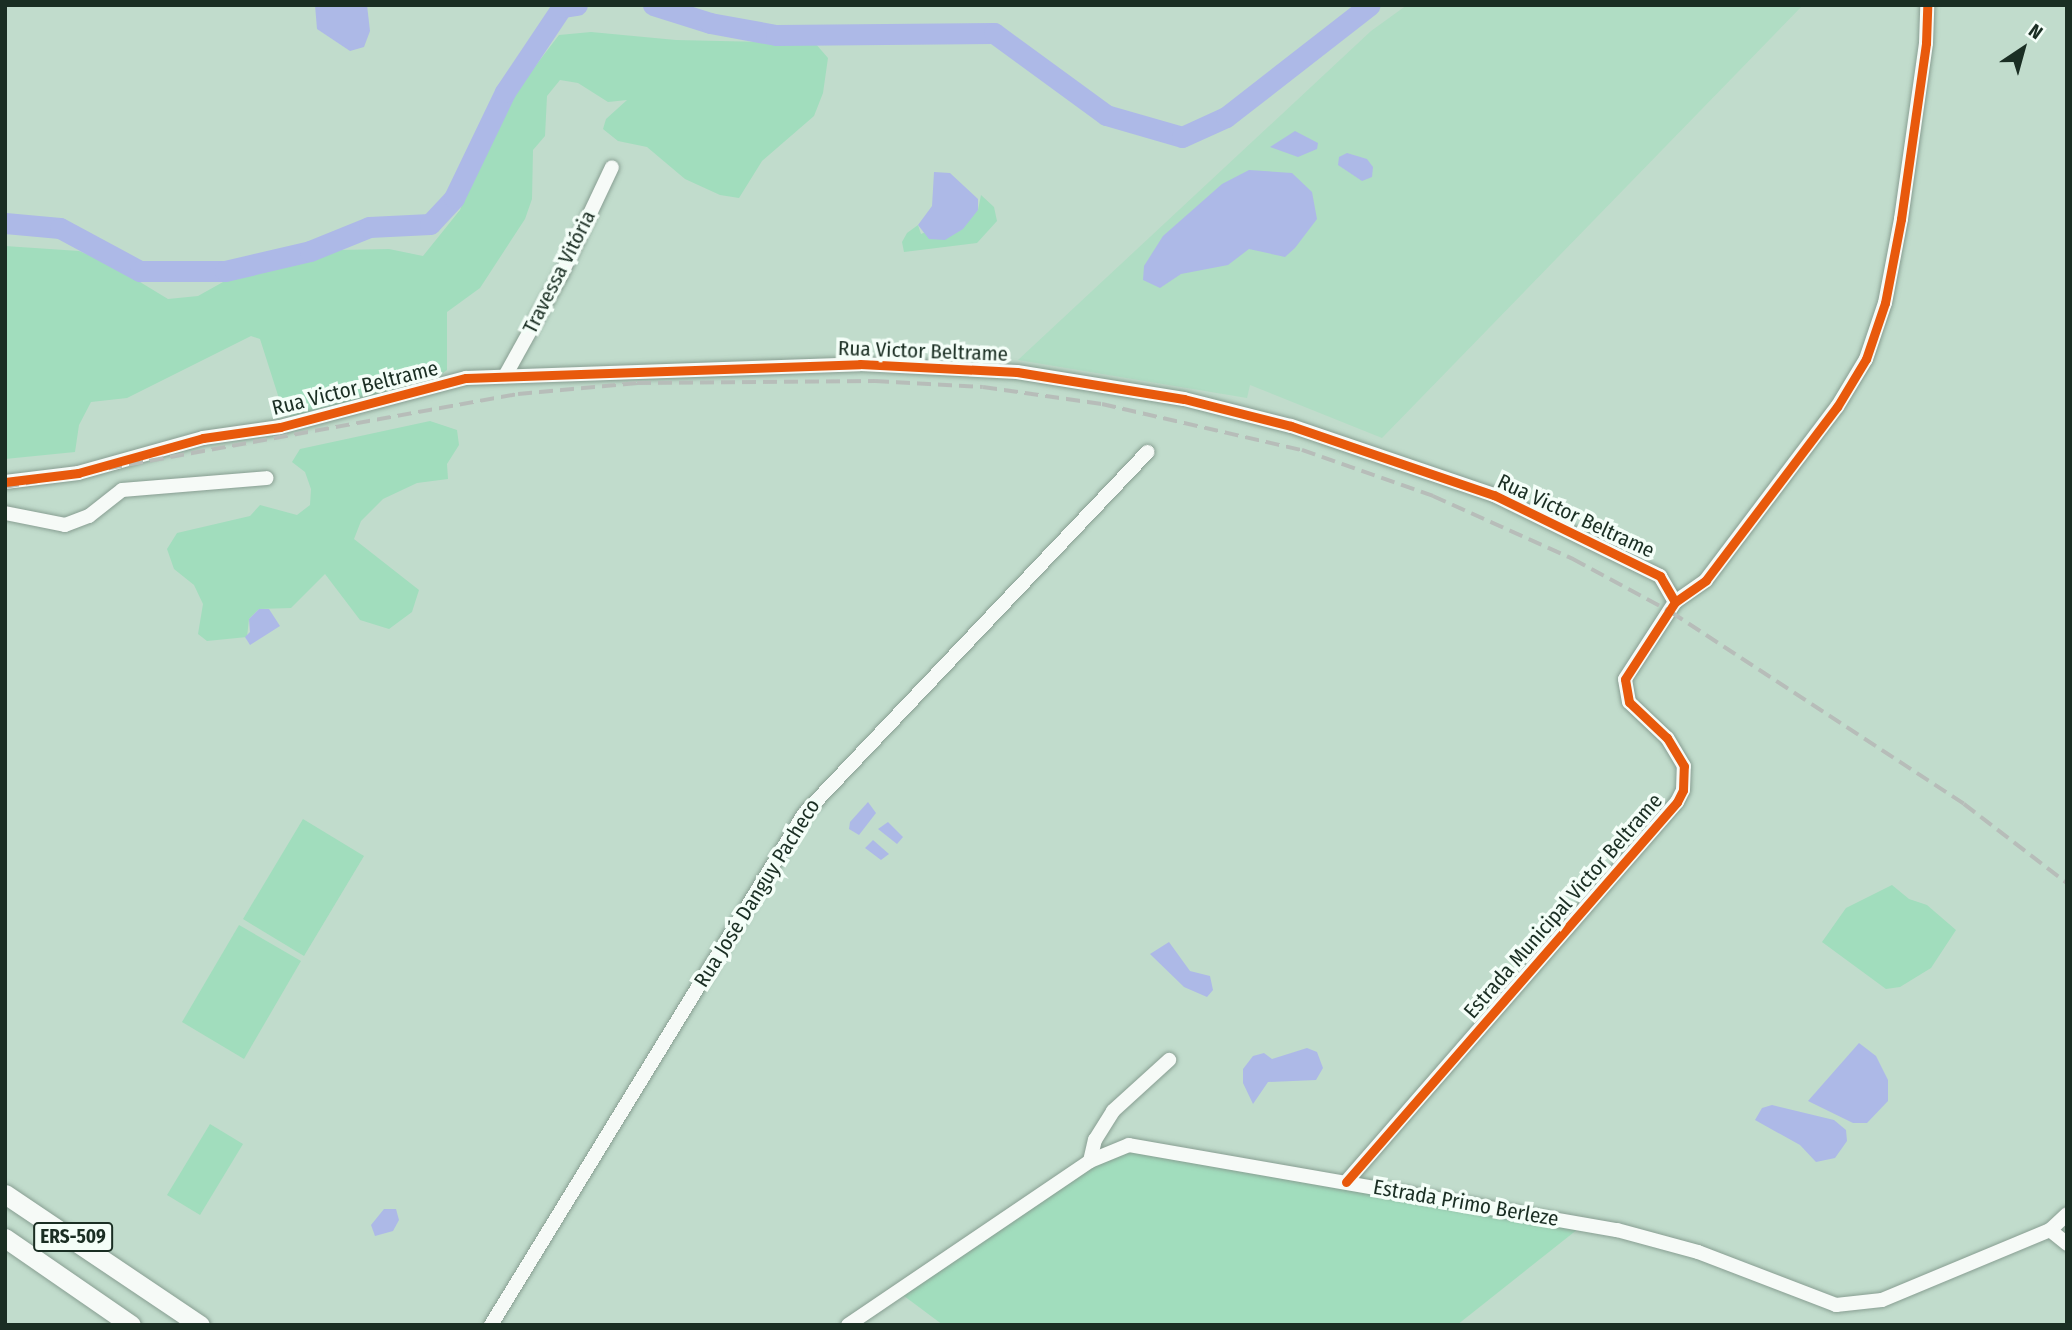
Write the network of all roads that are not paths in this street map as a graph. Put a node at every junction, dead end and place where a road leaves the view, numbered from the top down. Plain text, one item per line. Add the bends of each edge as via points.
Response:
1 (1927, 5) edge
2 (612, 167) dead end
3 (505, 376) junction
4 (1147, 452) dead end
5 (267, 478) dead end
6 (5, 482) edge
7 (5, 513) edge
8 (1675, 602) junction
9 (1169, 1060) dead end
10 (1090, 1161) junction
11 (1346, 1182) junction
12 (5, 1196) edge
13 (2067, 1214) edge
14 (2050, 1230) junction
15 (5, 1238) edge
16 (2067, 1244) edge
17 (131, 1325) edge
18 (200, 1325) edge
19 (491, 1325) edge
20 (848, 1325) edge

1 - 8 street, Estrada Municipal Victor Beltrame via 1926,43 1901,219 1885,303 1866,359 1838,407 1706,580
2 - 3 street, Travessa Vitória via 561,275
3 - 6 street, Rua Victor Beltrame via 466,378 280,427 193,441 78,473
3 - 8 street, Rua Victor Beltrame via 860,364 1017,372 1131,388 1291,426 1494,495 1660,576
4 - 19 street, Rua José Danguy Pacheco via 804,814
5 - 7 street via 122,489 89,516 65,525
8 - 11 street, Estrada Municipal Victor Beltrame via 1623,686 1629,702 1667,738 1684,766 1683,790 1677,802
9 - 10 street via 1113,1111 1095,1140
10 - 11 street, Estrada Primo Berleze via 1129,1145
10 - 20 street, Estrada Primo Berleze
11 - 14 street, Estrada Primo Berleze via 1617,1230 1698,1252 1790,1290 1852,1306 1904,1293
12 - 18 highway, ERS-509
13 - 14 street, Estrada Primo Berleze
14 - 16 street
15 - 17 highway, ERS-509

